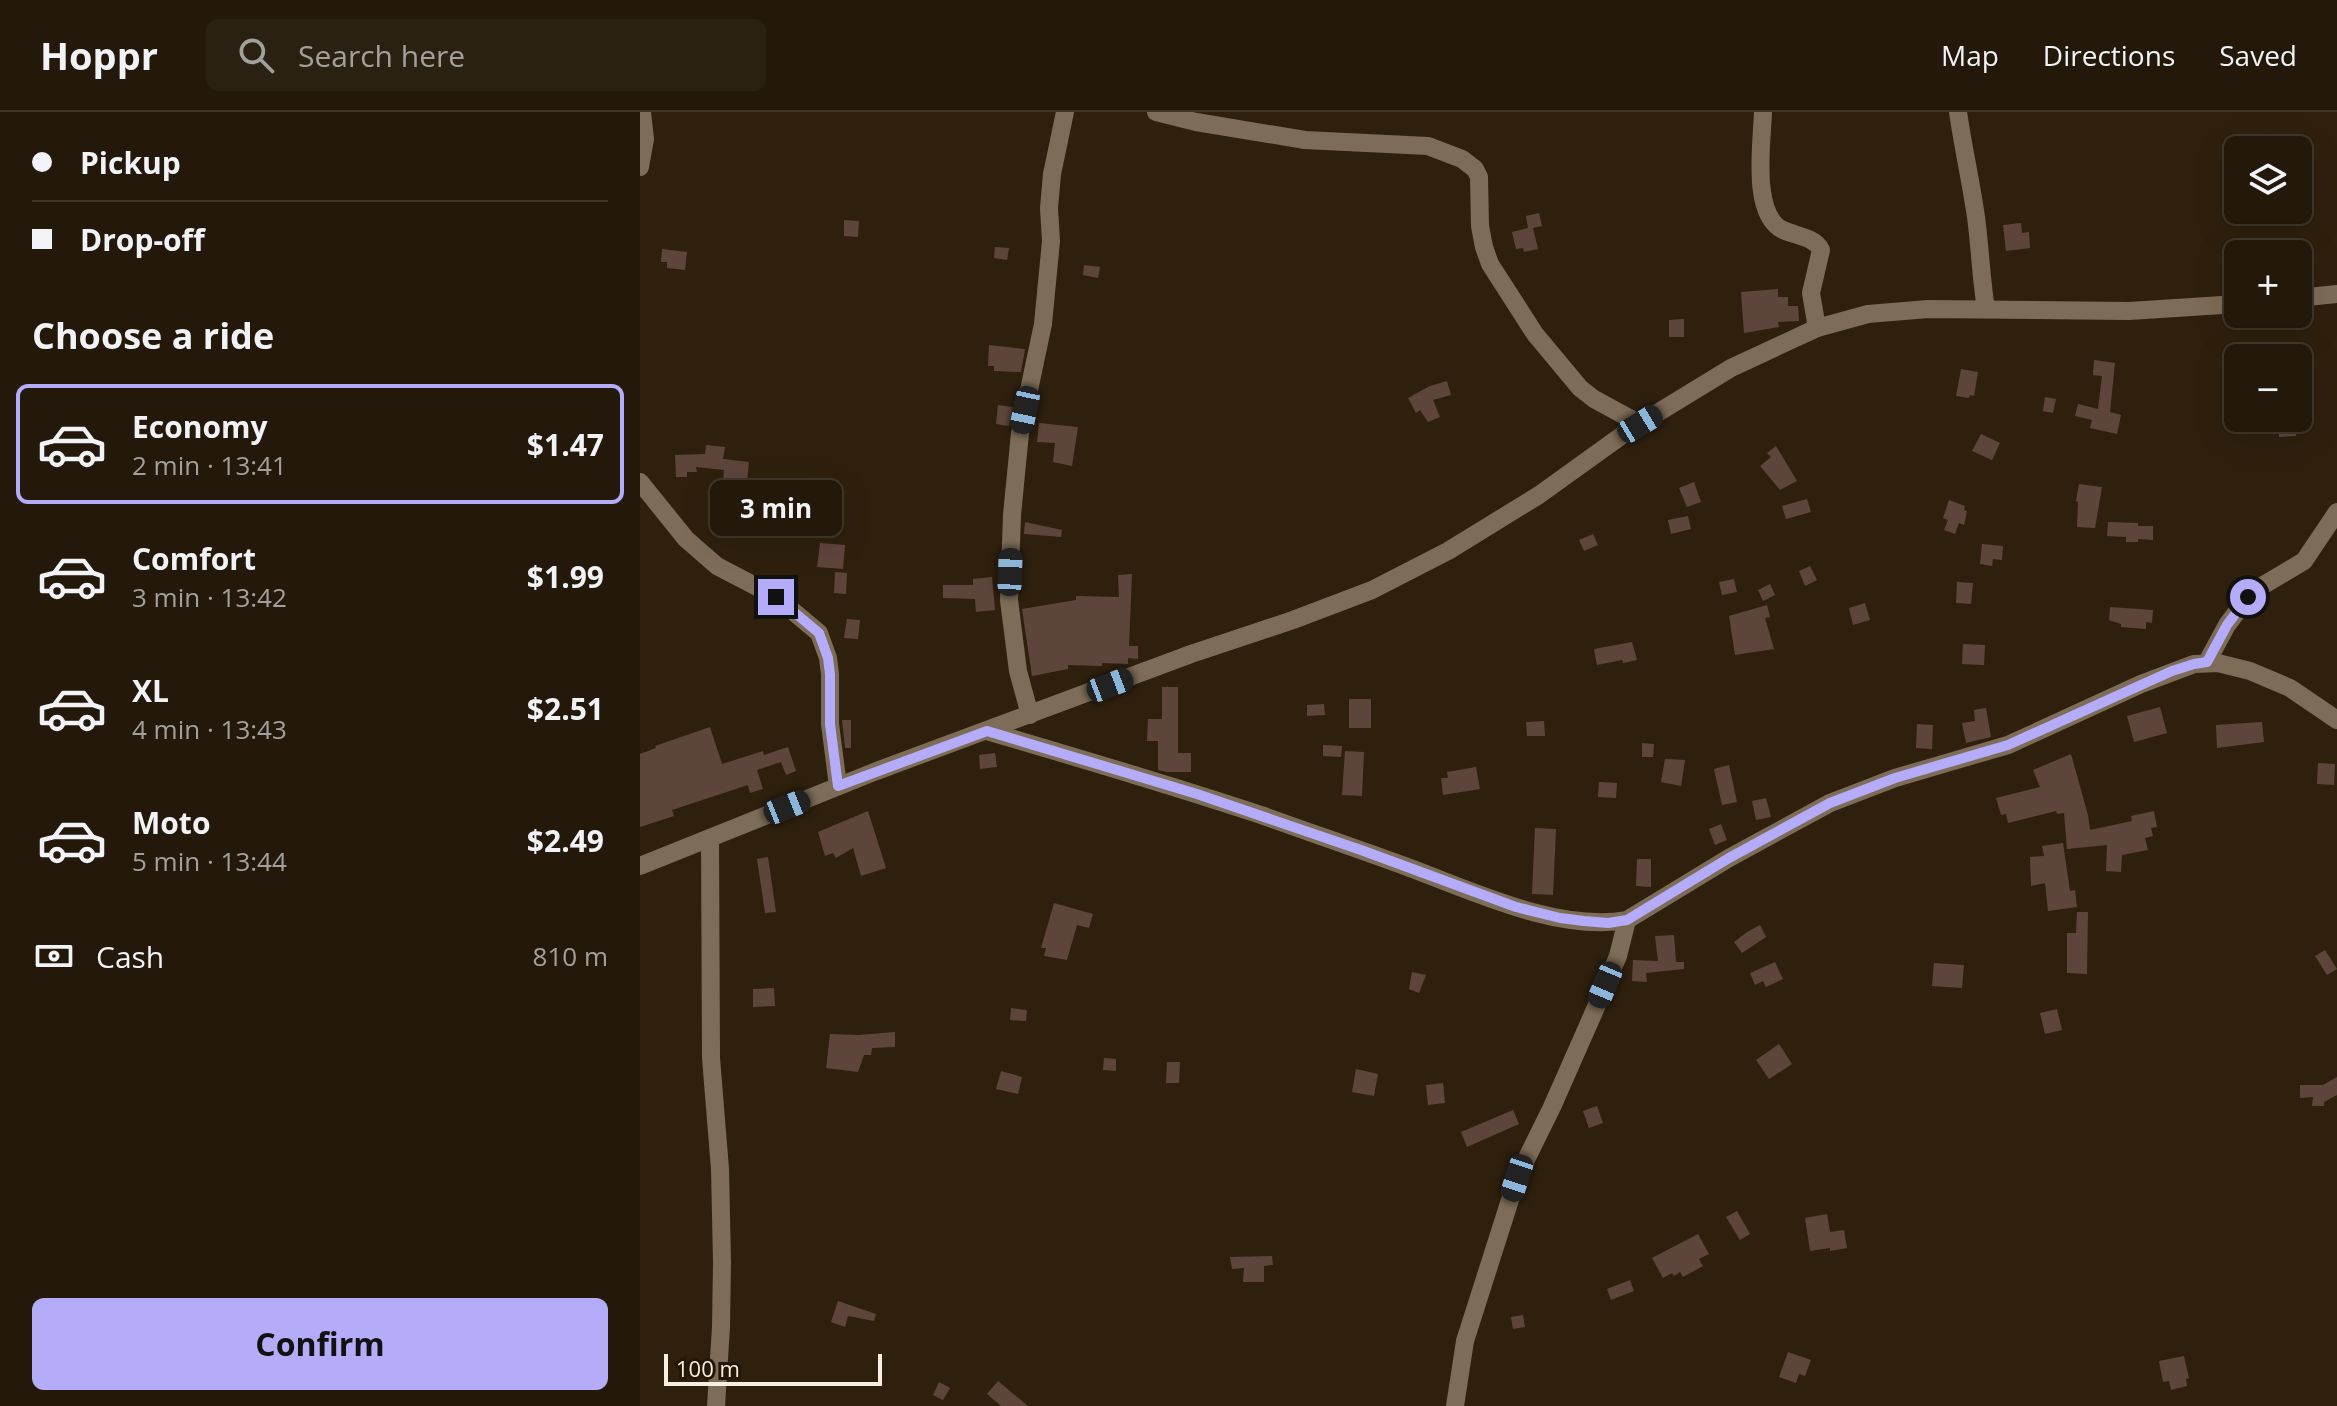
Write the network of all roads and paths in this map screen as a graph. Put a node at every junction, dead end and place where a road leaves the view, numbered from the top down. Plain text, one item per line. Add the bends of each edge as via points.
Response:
1 (642, 112) edge
2 (1065, 112) edge
3 (1156, 112) edge
4 (1763, 112) edge
5 (1958, 112) edge
6 (640, 167) edge
7 (2337, 294) edge
8 (2312, 297) edge
9 (2224, 305) edge
10 (1986, 309) junction
11 (1817, 328) junction
12 (1640, 424) junction
13 (640, 482) edge
14 (2337, 512) edge
15 (2207, 662) junction
16 (1030, 715) junction
17 (2337, 720) edge
18 (987, 731) junction
19 (838, 786) junction
20 (710, 838) junction
21 (640, 866) edge
22 (1627, 920) junction
23 (716, 1406) edge
24 (1455, 1406) edge

1 - 6 street
2 - 16 street via 1052,174 1043,324 1020,433 1012,515 1009,600
3 - 12 street via 1305,140 1428,146 1462,159 1479,177 1480,226 1490,264 1535,334 1587,393
4 - 11 street via 1766,211 1773,224 1816,242 1821,250 1811,293
5 - 10 street
7 - 8 street
9 - 10 street via 2129,311
10 - 11 street via 1868,314
11 - 12 street via 1731,368
12 - 16 street via 1539,495 1372,590
13 - 19 street via 686,539 717,566 776,597 819,633 830,674
14 - 15 street via 2304,561 2248,597
15 - 17 street via 2250,671 2290,688
15 - 22 street via 2172,671 2008,745 1830,803
16 - 18 street
18 - 19 street
18 - 22 street via 1197,794 1516,907 1584,921
19 - 20 street
20 - 21 street
20 - 23 street via 711,1058 722,1262
22 - 24 street via 1618,956 1517,1178 1465,1341

